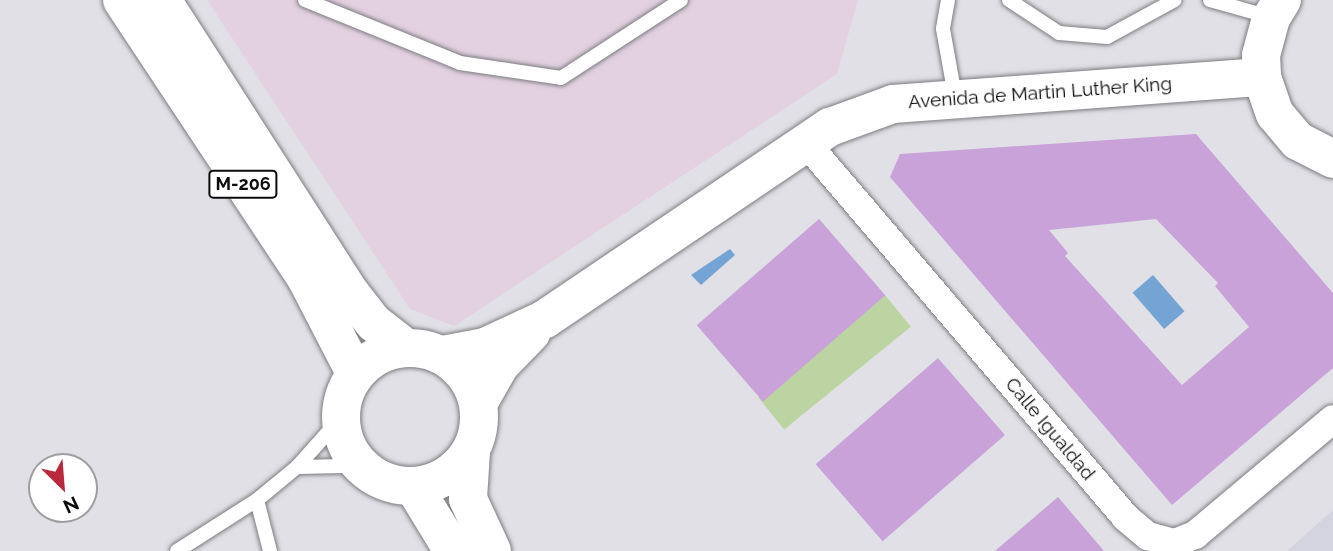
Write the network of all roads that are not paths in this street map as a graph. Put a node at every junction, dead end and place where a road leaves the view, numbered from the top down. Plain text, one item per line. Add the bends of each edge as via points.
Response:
1 (122, 0) edge
2 (162, 0) edge
3 (305, 0) edge
4 (681, 0) edge
5 (948, 0) edge
6 (1009, 0) edge
7 (1175, 0) edge
8 (1210, 0) edge
9 (664, 4) edge
10 (1277, 9) edge
11 (1262, 77) junction
12 (955, 96) junction
13 (806, 143) junction
14 (1333, 159) edge
15 (545, 319) junction
16 (405, 347) junction
17 (443, 355) junction
18 (355, 373) junction
19 (479, 402) junction
20 (1333, 419) edge
21 (339, 420) junction
22 (471, 452) junction
23 (297, 467) junction
24 (368, 474) junction
25 (414, 487) junction
26 (257, 500) junction
27 (177, 551) edge
28 (270, 551) edge
29 (453, 551) edge
30 (492, 551) edge

1 - 18 main road, M-206 via 305,276
2 - 16 main road, M-206 via 351,294 374,323
3 - 9 lane via 460,63 561,78
4 - 9 lane
5 - 12 lane via 943,29
6 - 7 lane via 1059,33 1107,37
8 - 10 lane
10 - 11 main road via 1261,55
11 - 12 main road, Avenida de Martin Luther King
11 - 14 main road via 1275,114 1298,141
12 - 13 main road, Avenida de Martin Luther King via 893,104 830,127
13 - 15 main road, Avenida de Martin Luther King
13 - 20 street, Calle Igualdad via 1119,510 1148,536 1175,543 1195,535
15 - 17 main road via 485,347
15 - 19 main road via 500,365
16 - 17 main road, M-206
16 - 18 main road via 378,354
17 - 19 main road via 466,374
18 - 21 main road via 341,403
19 - 22 main road via 478,434
21 - 23 lane
21 - 24 main road via 348,451
22 - 25 main road via 448,476
22 - 30 main road via 468,499
23 - 24 lane via 344,466
23 - 26 lane
24 - 25 main road via 385,483
25 - 29 main road
26 - 27 lane
26 - 28 lane

